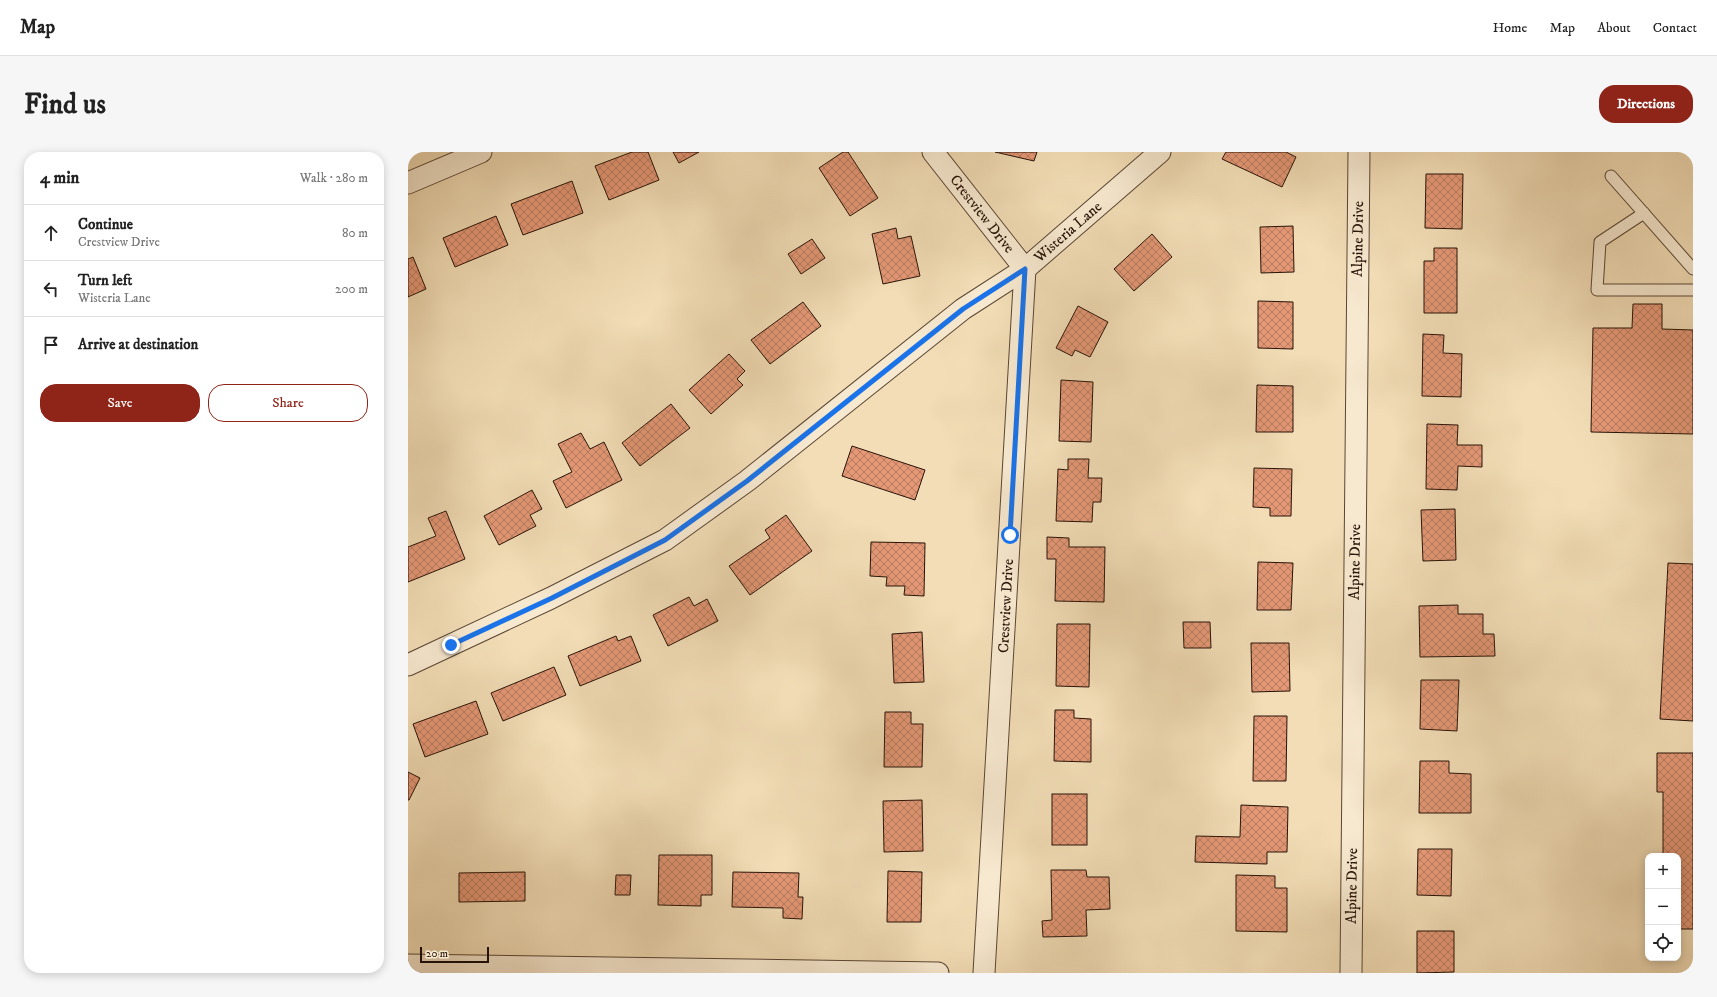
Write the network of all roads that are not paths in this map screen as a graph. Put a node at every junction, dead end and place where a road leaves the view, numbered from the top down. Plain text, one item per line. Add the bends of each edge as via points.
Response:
1 (481, 152) edge
2 (932, 152) edge
3 (1160, 152) edge
4 (1359, 152) edge
5 (1611, 176) dead end
6 (408, 184) edge
7 (1644, 213) junction
8 (1025, 269) junction
9 (1693, 269) edge
10 (1693, 290) edge
11 (408, 665) edge
12 (408, 966) edge
13 (562, 970) edge
14 (938, 973) edge
15 (984, 973) edge
16 (1351, 973) edge

1 - 6 street
2 - 8 street, Crestview Drive
3 - 8 street, Wisteria Lane
4 - 16 street, Alpine Drive
5 - 7 lane
7 - 9 lane
7 - 10 lane via 1600,242 1597,290
8 - 11 street, Wisteria Lane via 963,309 747,481 665,540 552,598
8 - 15 street, Crestview Drive
12 - 13 street
13 - 14 street

